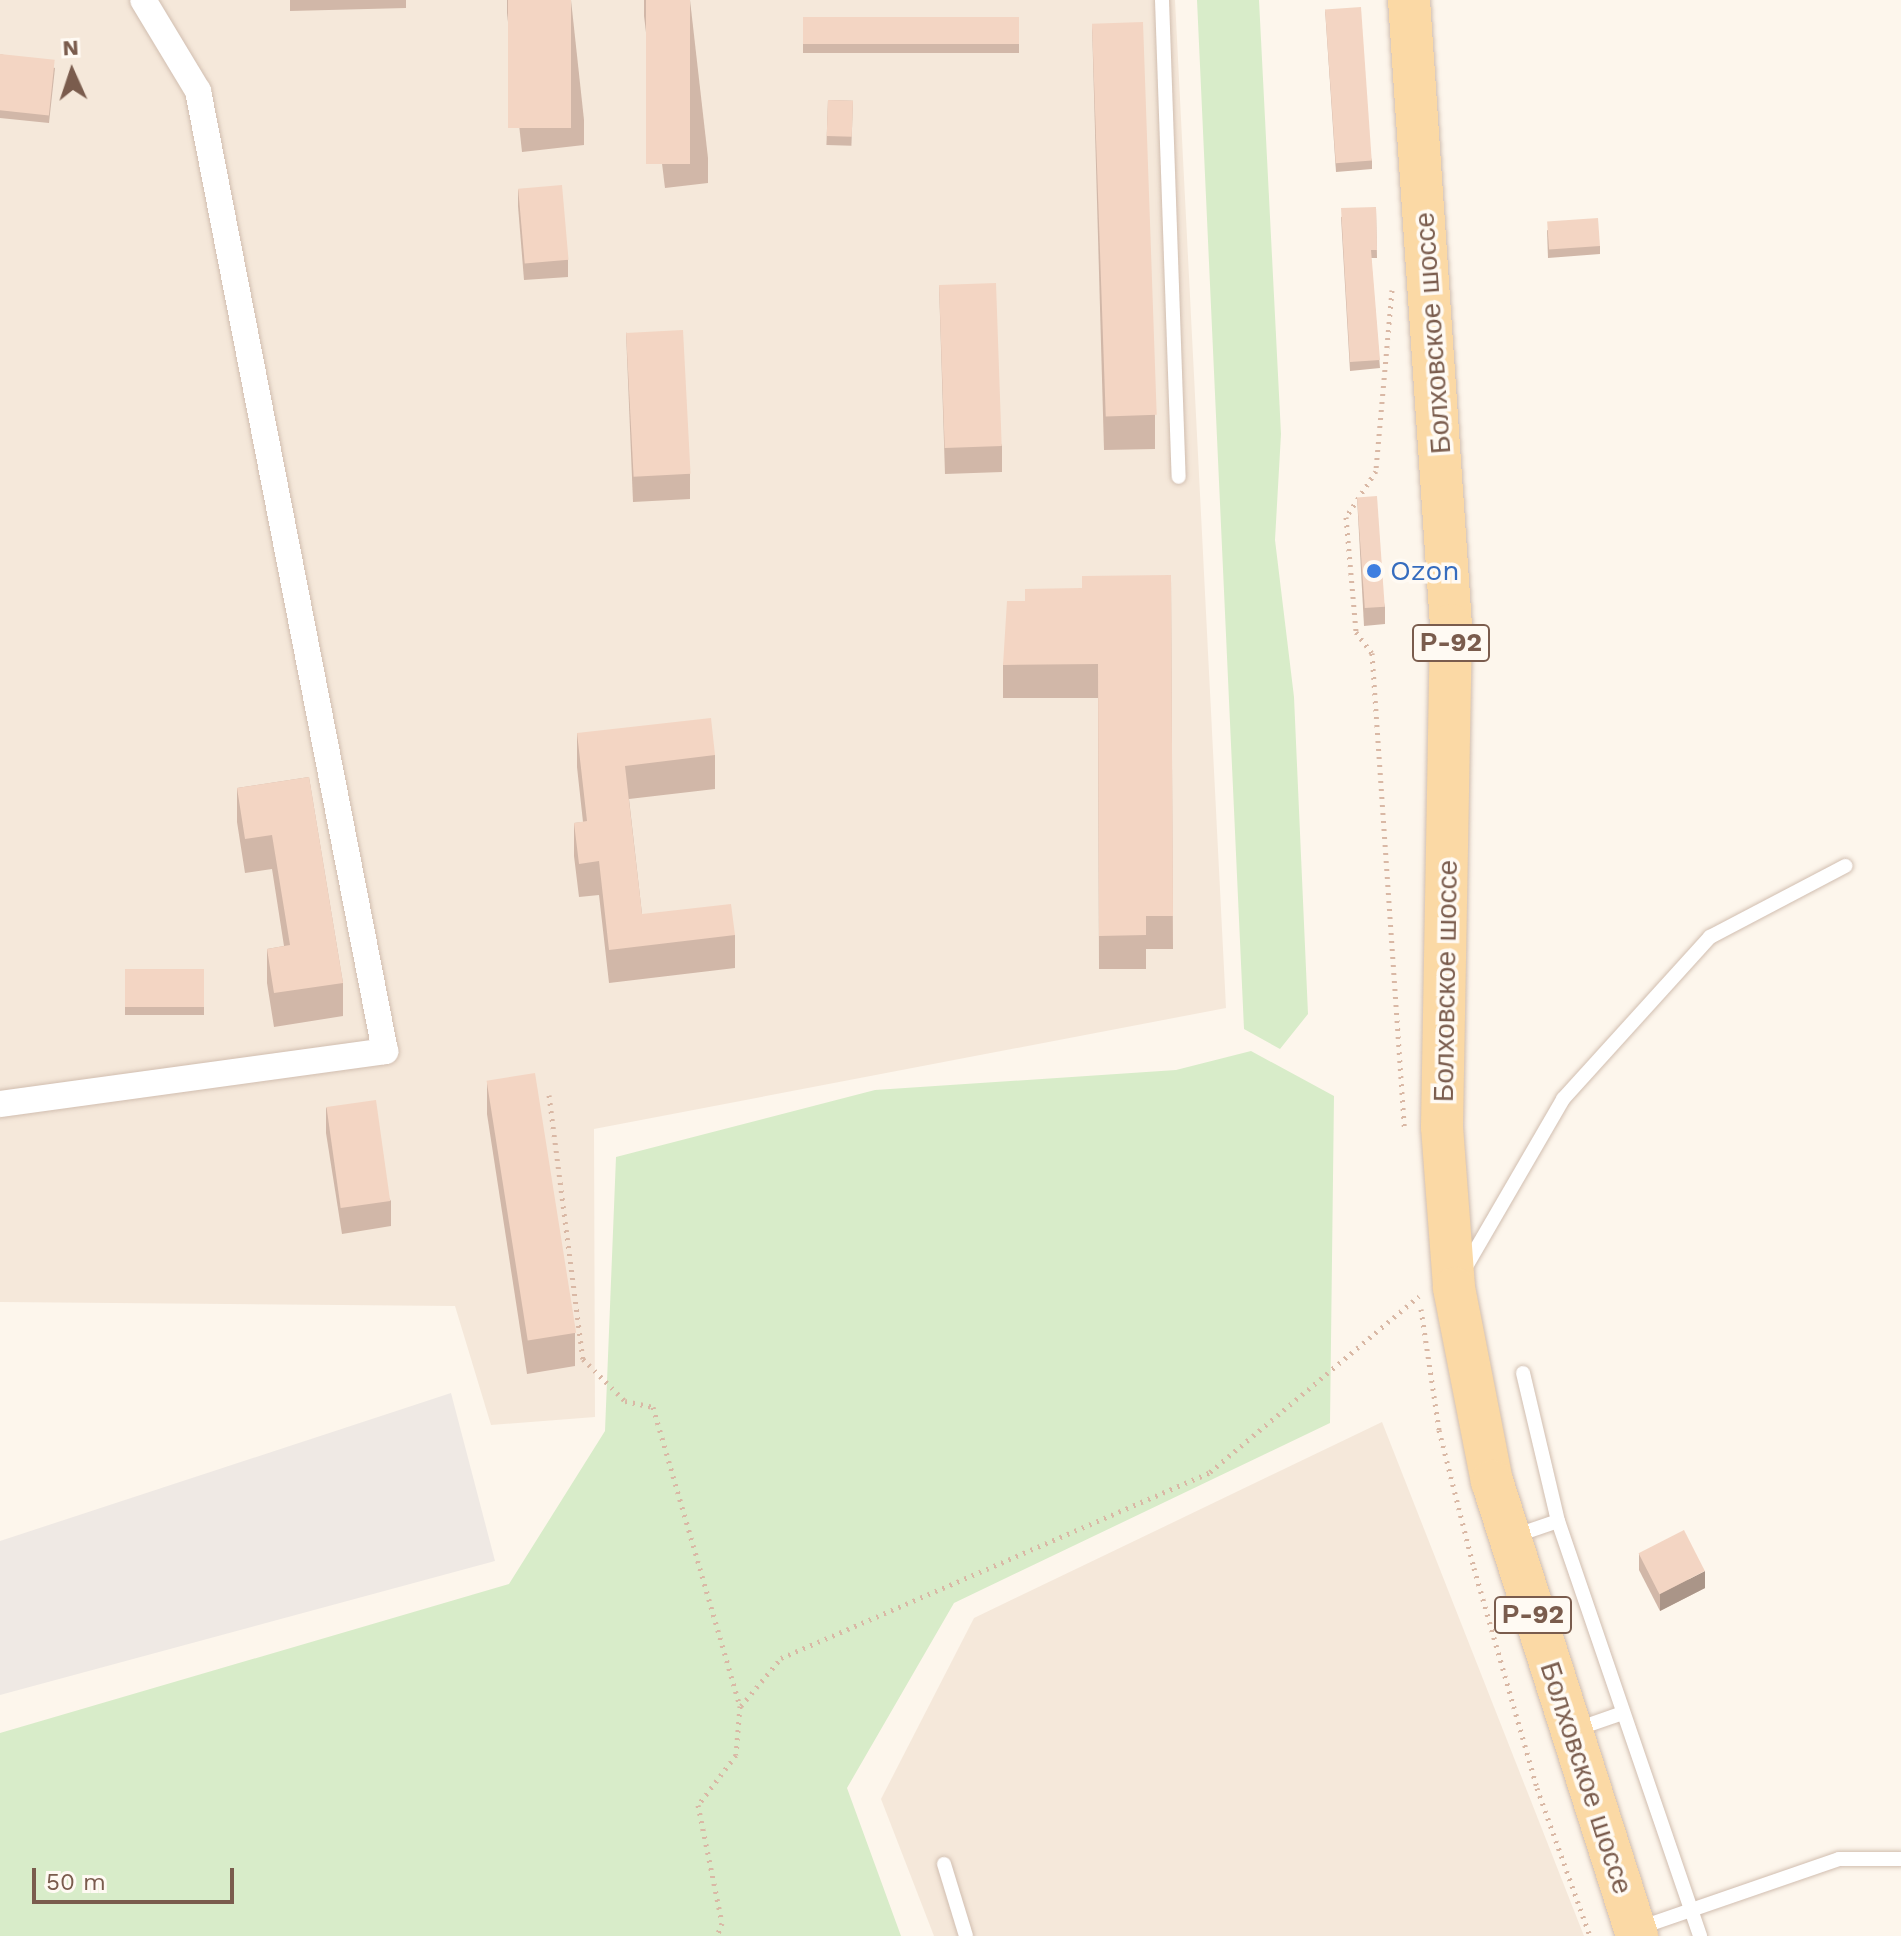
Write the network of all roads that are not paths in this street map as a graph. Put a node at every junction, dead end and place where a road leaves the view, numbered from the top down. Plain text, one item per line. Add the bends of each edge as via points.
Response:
1 (143, 0) edge
2 (1162, 0) edge
3 (1409, 0) edge
4 (1179, 477) dead end
5 (1845, 866) dead end
6 (0, 1104) edge
7 (1437, 1292) junction
8 (1523, 1373) dead end
9 (1558, 1521) junction
10 (1509, 1538) junction
11 (1623, 1713) junction
12 (1570, 1731) junction
13 (1901, 1859) edge
14 (944, 1864) dead end
15 (1692, 1910) junction
16 (1636, 1932) edge
17 (966, 1936) edge
18 (1700, 1936) edge

1 - 6 street via 198,91 385,1051
2 - 4 lane
3 - 7 main road, Болховское шоссе / Р-92 via 1451,625
5 - 7 lane via 1710,937 1563,1099
7 - 10 main road, Болховское шоссе / Р-92
8 - 9 lane
9 - 10 lane
9 - 11 lane
10 - 12 main road, Болховское шоссе / Р-92
11 - 12 lane
11 - 15 lane
12 - 16 main road, Болховское шоссе / Р-92
13 - 15 lane via 1839,1859
14 - 17 lane
15 - 16 lane
15 - 18 lane

